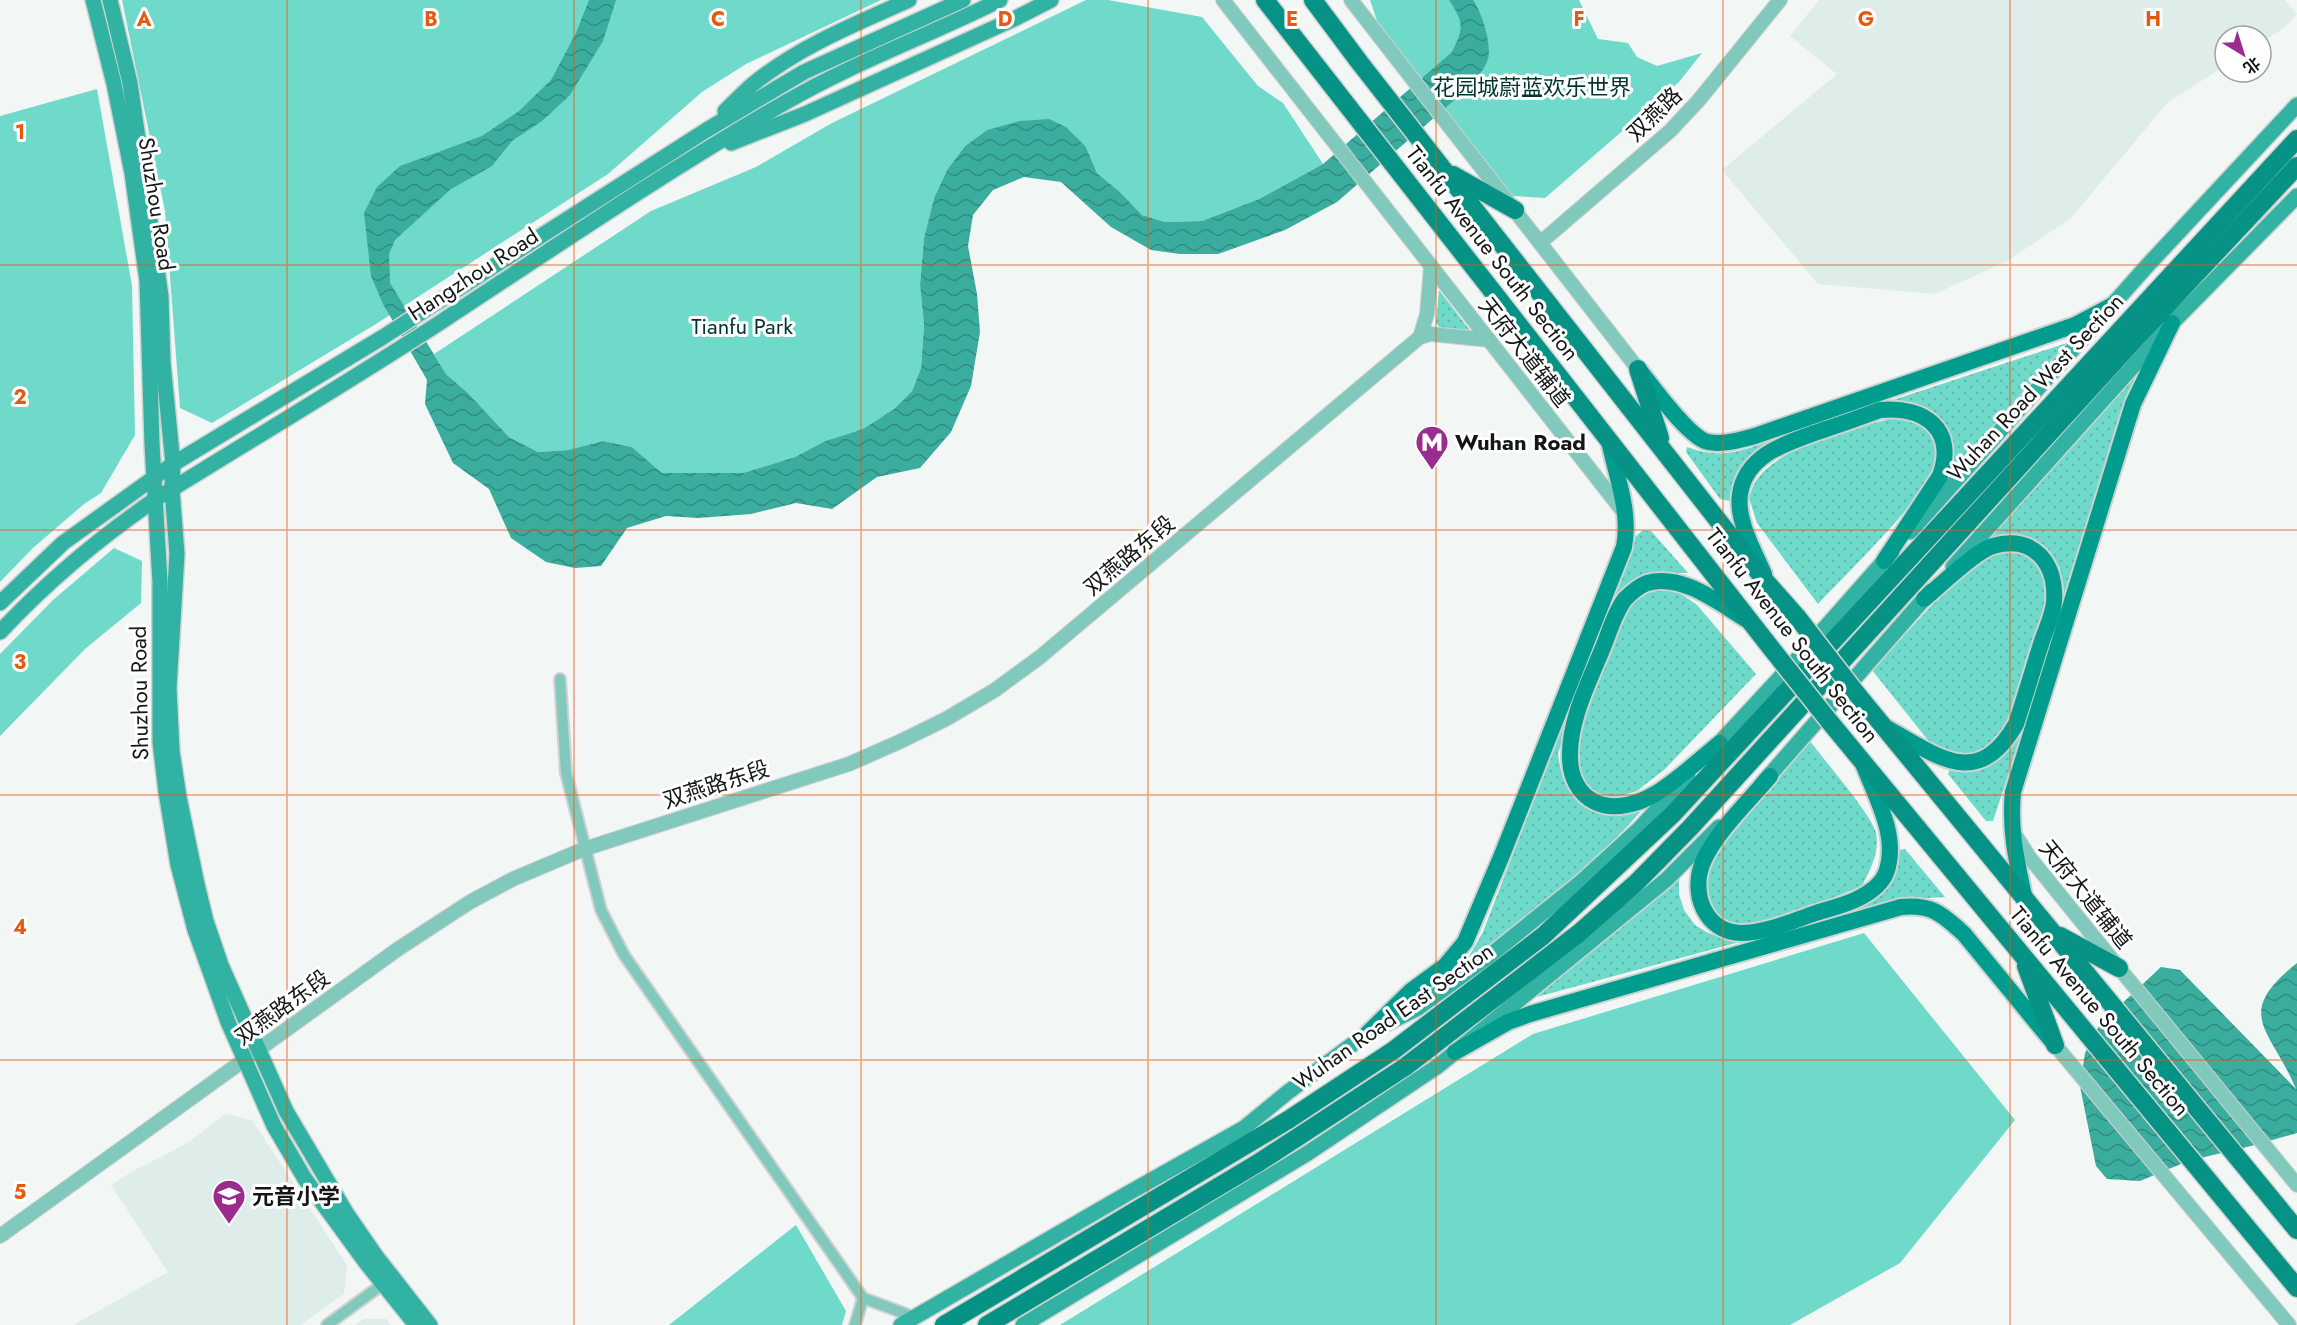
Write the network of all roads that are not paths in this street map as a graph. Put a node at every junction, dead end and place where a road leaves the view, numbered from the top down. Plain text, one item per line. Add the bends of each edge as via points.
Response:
1 (93, 0) edge
2 (110, 0) edge
3 (909, 0) edge
4 (963, 0) edge
5 (1000, 0) edge
6 (1051, 0) edge
7 (1223, 0) edge
8 (1265, 0) edge
9 (1313, 0) edge
10 (1351, 0) edge
11 (1780, 0) edge
12 (2297, 105) edge
13 (705, 131) junction
14 (2297, 139) edge
15 (697, 155) junction
16 (2297, 166) edge
17 (1446, 171) junction
18 (2297, 196) edge
19 (1515, 210) junction
20 (1540, 243) junction
21 (1431, 266) junction
22 (2111, 306) junction
23 (2172, 323) junction
24 (1420, 337) junction
25 (1489, 340) junction
26 (1638, 369) junction
27 (1608, 440) junction
28 (1664, 451) junction
29 (173, 464) junction
30 (154, 477) junction
31 (172, 489) junction
32 (156, 499) junction
33 (1626, 516) junction
34 (1884, 561) junction
35 (1767, 583) junction
36 (1924, 599) junction
37 (0, 603) edge
38 (1750, 621) junction
39 (0, 632) edge
40 (1809, 668) joint
41 (560, 679) dead end
42 (1825, 679) joint
43 (1879, 724) junction
44 (1720, 743) junction
45 (1861, 759) junction
46 (1770, 776) junction
47 (2012, 829) junction
48 (584, 849) junction
49 (2025, 901) junction
50 (2050, 931) junction
51 (2021, 953) junction
52 (2118, 968) junction
53 (1368, 1033) junction
54 (2055, 1045) junction
55 (260, 1050) junction
56 (1455, 1052) junction
57 (243, 1061) junction
58 (2297, 1185) edge
59 (2297, 1230) edge
60 (0, 1236) edge
61 (387, 1281) junction
62 (2297, 1288) edge
63 (863, 1298) junction
64 (908, 1321) edge
65 (327, 1325) edge
66 (416, 1325) edge
67 (430, 1325) edge
68 (855, 1325) edge
69 (944, 1325) edge
70 (987, 1325) edge
71 (1023, 1325) edge
72 (2289, 1325) edge

1 - 30 main road, Shuzhou Road via 114,84 141,235 150,332
2 - 29 main road, Shuzhou Road via 130,83 150,211 161,296
3 - 13 main road via 833,35 777,67 752,85
4 - 13 main road, Hangzhou Road via 804,72
5 - 15 main road, Hangzhou Road via 843,72
6 - 15 main road via 805,114
7 - 21 street, 天府大道辅道
8 - 27 highway, Tianfu Avenue South Section
9 - 17 highway, Tianfu Avenue South Section
10 - 19 street
11 - 20 street, 双燕路 via 1670,131
12 - 22 main road
13 - 29 main road, Hangzhou Road via 384,337
14 - 40 highway, Wuhan Road West Section
15 - 31 main road, Hangzhou Road via 394,352
16 - 42 highway, Wuhan Road West Section
17 - 19 highway
17 - 28 highway, Tianfu Avenue South Section
18 - 23 main road
19 - 20 street
20 - 26 street
21 - 24 street via 1427,314
21 - 25 street, 天府大道辅道
22 - 26 main road via 2075,325 1957,367 1728,442 1707,442 1692,433
22 - 34 main road
23 - 36 main road
23 - 47 main road via 2133,404 2013,792
24 - 25 street via 1431,334
24 - 48 street, 双燕路东段 via 1040,657 995,690 946,719 849,764
25 - 33 street, 天府大道辅道
26 - 28 highway
27 - 33 main road
27 - 38 highway, Tianfu Avenue South Section
28 - 35 highway, Tianfu Avenue South Section
29 - 30 main road, Hangzhou Road
29 - 31 main road, Shuzhou Road
30 - 32 main road, Shuzhou Road
30 - 37 main road, Hangzhou Road via 63,543
31 - 32 main road, Hangzhou Road
31 - 55 main road, Shuzhou Road via 177,554 169,688 172,751 206,921
32 - 39 main road, Hangzhou Road via 75,561
32 - 57 main road, Shuzhou Road via 160,742 166,792 178,865 195,930
33 - 53 main road via 1624,546 1465,942 1445,966 1411,991
34 - 35 main road via 1940,476 1946,460 1946,445 1932,423 1921,415 1896,409 1880,410 1780,446 1754,465 1742,485 1740,506
34 - 44 main road
35 - 43 highway, Tianfu Avenue South Section, bridge
36 - 43 main road via 1993,546 2016,544 2036,550 2049,565 2054,580 2054,604 2016,724 1994,754 1973,764 1958,763
36 - 46 main road
38 - 44 main road via 1680,583 1664,581 1635,590 1616,615 1583,697 1571,738 1572,774 1587,798 1603,806 1617,807 1656,794
38 - 45 highway, Tianfu Avenue South Section, bridge
40 - 69 highway, Wuhan Road East Section via 1673,814 1543,936 1483,984 1394,1050 1288,1120
41 - 48 street via 566,772
42 - 70 highway, Wuhan Road East Section via 1636,883 1499,996 1405,1067 1258,1163
43 - 49 highway, Tianfu Avenue South Section
44 - 53 main road via 1639,829 1581,882 1418,1008
45 - 46 main road via 1886,824 1889,853 1882,882 1855,900 1758,932 1739,933 1724,929 1704,910 1698,900 1698,883 1703,863 1719,836
45 - 51 highway, Tianfu Avenue South Section
46 - 56 main road via 1666,880
47 - 49 main road
47 - 52 street, 天府大道辅道 via 2030,858
48 - 55 street, 双燕路东段 via 513,879 446,917
48 - 63 street via 601,910 624,955
49 - 50 highway, Tianfu Avenue South Section
50 - 52 highway
50 - 59 highway, Tianfu Avenue South Section
51 - 54 highway
51 - 62 highway, Tianfu Avenue South Section
52 - 58 street, 天府大道辅道
53 - 64 main road via 1244,1128
54 - 56 main road via 1964,934 1933,909 1919,906 1901,907 1530,1014
54 - 72 street
55 - 57 street, 双燕路东段
55 - 61 main road, Shuzhou Road via 286,1112
56 - 71 main road via 1308,1153
57 - 60 street, 双燕路东段
57 - 61 main road, Shuzhou Road via 305,1179
61 - 65 street
61 - 66 main road, Shuzhou Road
61 - 67 main road, Shuzhou Road
63 - 64 street
63 - 68 street

